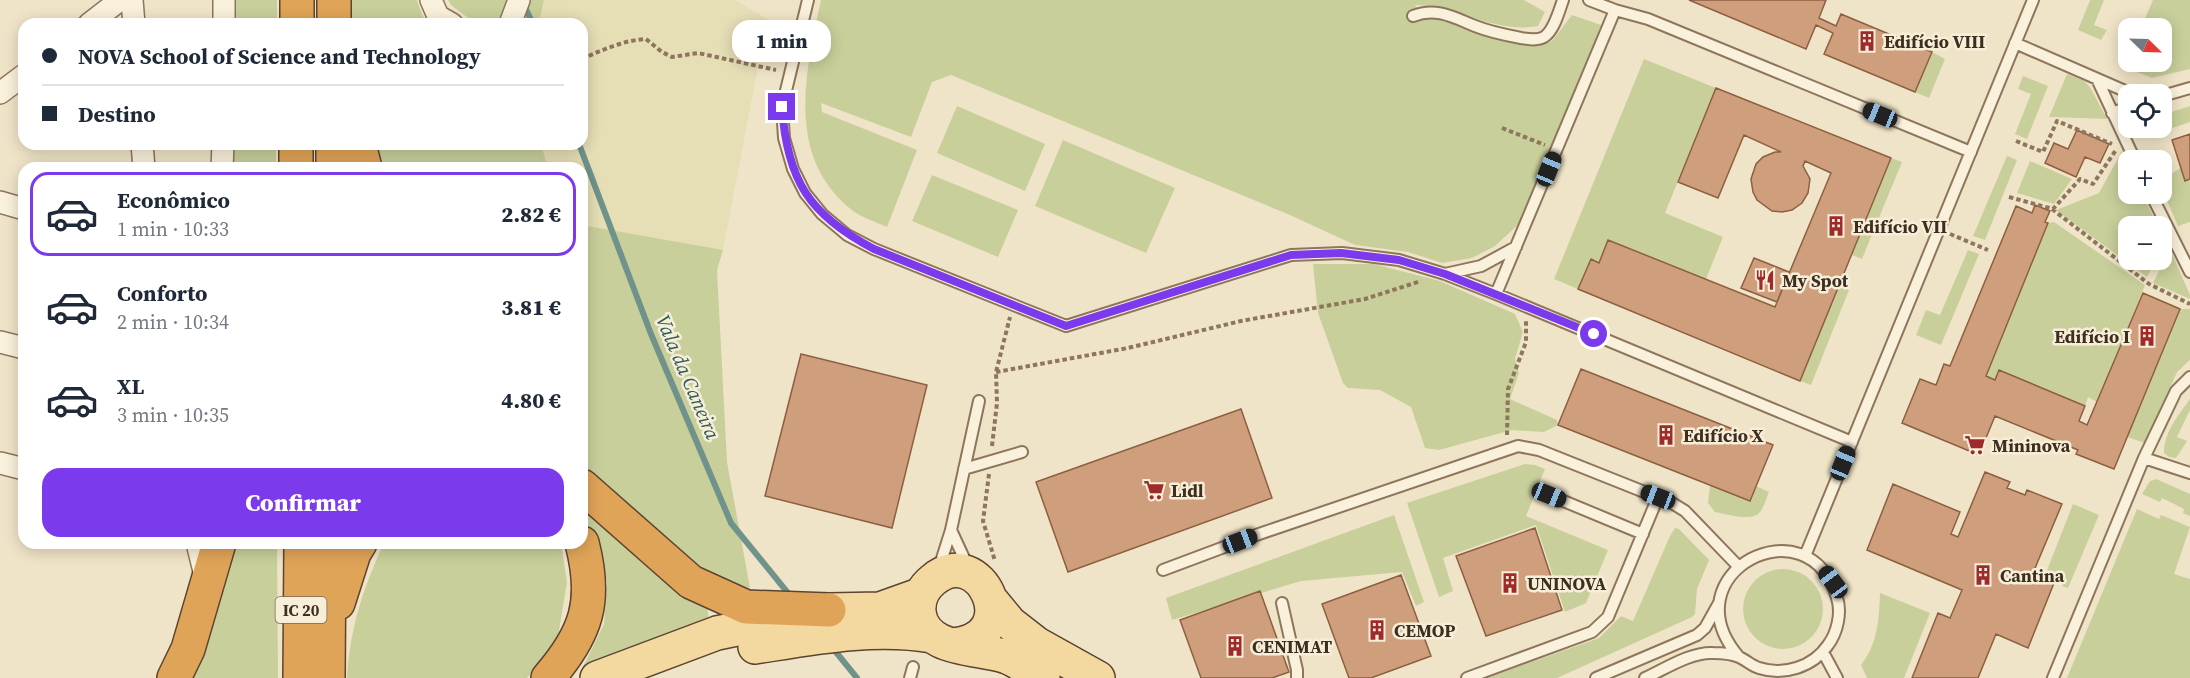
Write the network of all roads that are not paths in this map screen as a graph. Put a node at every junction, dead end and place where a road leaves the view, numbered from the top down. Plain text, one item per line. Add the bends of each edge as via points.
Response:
1 (120, 0) edge
2 (132, 0) edge
3 (224, 0) edge
4 (297, 0) edge
5 (334, 0) edge
6 (431, 0) edge
7 (519, 0) edge
8 (808, 0) edge
9 (1563, 0) edge
10 (1589, 0) edge
11 (2033, 0) edge
12 (1615, 10) junction
13 (1413, 16) dead end
14 (97, 18) edge
15 (134, 18) edge
16 (224, 18) edge
17 (297, 18) edge
18 (334, 18) edge
19 (442, 18) edge
20 (512, 18) edge
21 (2015, 42) junction
22 (2097, 79) junction
23 (18, 80) edge
24 (2118, 88) edge
25 (2190, 88) edge
26 (0, 93) edge
27 (2172, 93) edge
28 (2118, 111) edge
29 (2112, 113) junction
30 (2130, 150) edge
31 (1971, 152) junction
32 (0, 202) edge
33 (2156, 204) edge
34 (18, 207) edge
35 (1516, 247) junction
36 (2190, 272) edge
37 (1445, 274) junction
38 (1496, 294) junction
39 (0, 342) edge
40 (18, 346) edge
41 (2190, 377) edge
42 (980, 401) dead end
43 (1852, 442) junction
44 (1022, 452) dead end
45 (2144, 458) junction
46 (0, 463) edge
47 (18, 468) edge
48 (964, 469) junction
49 (2190, 473) edge
50 (588, 491) edge
51 (1549, 495) dead end
52 (1658, 497) junction
53 (951, 530) junction
54 (1643, 534) junction
55 (198, 549) edge
56 (217, 549) edge
57 (301, 549) edge
58 (329, 549) edge
59 (358, 549) edge
60 (584, 549) edge
61 (1805, 556) junction
62 (1738, 566) junction
63 (1163, 570) dead end
64 (987, 580) junction
65 (207, 583) junction
66 (929, 586) junction
67 (1282, 603) dead end
68 (1719, 603) junction
69 (829, 610) junction
70 (943, 640) junction
71 (328, 643) junction
72 (1823, 652) junction
73 (1739, 657) junction
74 (174, 678) edge
75 (300, 678) edge
76 (328, 678) edge
77 (548, 678) edge
78 (597, 678) edge
79 (653, 678) edge
80 (1043, 678) edge
81 (1098, 678) edge
82 (1297, 678) edge
83 (1467, 678) edge
84 (1596, 678) edge
85 (1645, 678) edge
86 (1838, 678) edge
87 (2053, 678) edge

1 - 14 street
2 - 15 street
3 - 16 street
4 - 17 highway
5 - 18 highway
6 - 19 street
7 - 20 street
8 - 37 lane via 782,107 784,138 793,170 822,214 847,235 874,249 1066,326 1291,255 1341,253 1376,257
9 - 13 lane via 1551,28 1536,39 1487,30 1441,12
10 - 12 lane
11 - 21 lane
12 - 31 lane via 1639,16
12 - 35 lane
21 - 22 lane
21 - 31 lane
22 - 24 lane
22 - 29 lane
23 - 26 street
25 - 27 lane
28 - 29 lane
29 - 30 lane
31 - 43 lane
32 - 34 street
33 - 36 lane
35 - 37 lane via 1481,266
35 - 38 lane
37 - 38 lane
38 - 43 lane
39 - 40 street
41 - 45 lane via 2176,391
42 - 48 lane
43 - 61 lane
44 - 48 lane
45 - 49 lane
45 - 87 lane
46 - 47 street
48 - 53 lane
50 - 69 highway via 691,582 746,607
51 - 54 lane
52 - 54 lane
52 - 62 lane via 1685,511
52 - 63 lane via 1539,450 1518,446
53 - 64 lane
53 - 66 lane
54 - 83 lane via 1608,618 1592,632
55 - 65 street
56 - 65 highway
57 - 75 highway, IC 20
58 - 71 highway, IC 20
59 - 71 highway via 343,585
60 - 77 highway via 589,571 589,601 568,654
61 - 62 lane via 1768,551
61 - 72 lane via 1833,582 1839,602 1838,622
62 - 68 lane via 1725,584
64 - 66 main road via 959,571 947,572
64 - 70 main road via 991,617 986,629 971,641
64 - 81 main road via 1010,623 1037,644
65 - 74 highway via 188,649
66 - 69 main road via 880,609
66 - 70 main road via 919,605 920,617 924,628
67 - 82 lane
68 - 73 lane via 1720,625
68 - 84 lane via 1697,635
69 - 78 main road via 717,633
70 - 79 main road via 910,632 829,635 718,653
70 - 80 main road via 1008,658
71 - 76 highway, IC 20
72 - 73 lane via 1802,667 1779,671 1758,668
72 - 86 lane
73 - 85 lane via 1710,652

